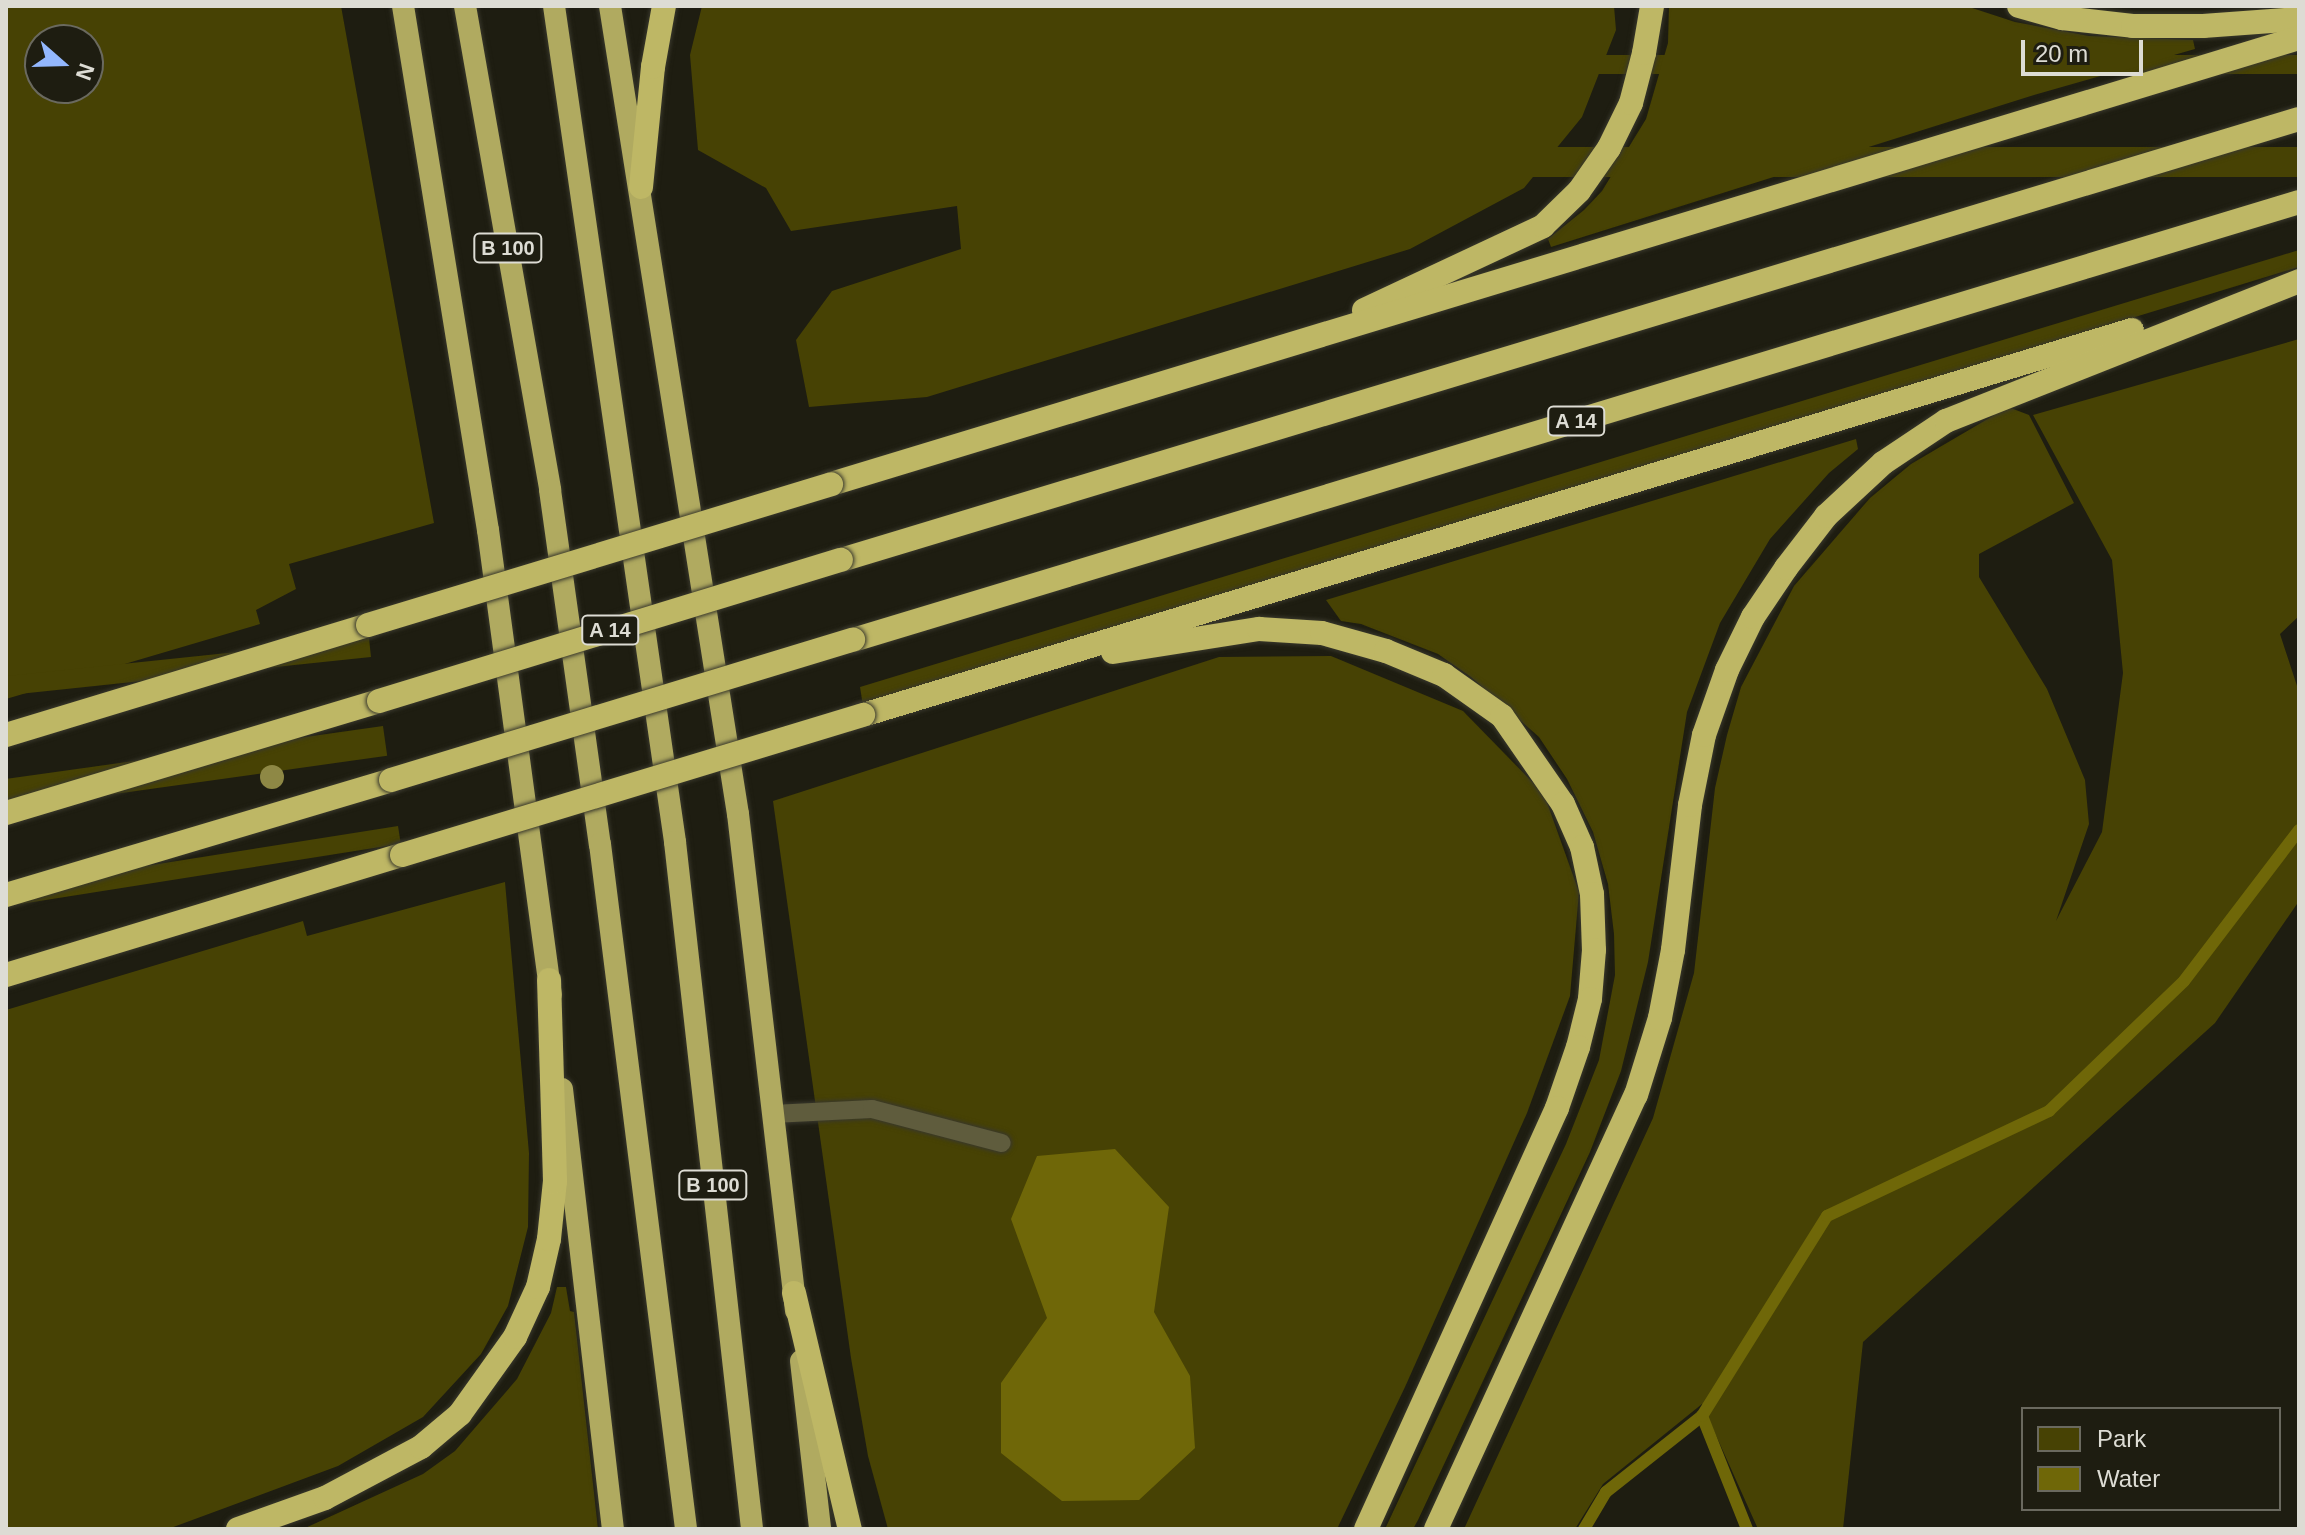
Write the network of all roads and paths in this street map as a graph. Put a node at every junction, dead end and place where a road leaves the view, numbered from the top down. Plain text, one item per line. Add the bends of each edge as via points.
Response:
1 (403, 6) edge
2 (465, 6) edge
3 (554, 6) edge
4 (610, 6) edge
5 (664, 6) edge
6 (1652, 6) edge
7 (2019, 6) edge
8 (2299, 19) edge
9 (2299, 38) edge
10 (2299, 119) edge
11 (641, 187) junction
12 (2299, 202) edge
13 (2299, 280) edge
14 (1287, 346) junction
15 (1013, 670) junction
16 (66, 716) junction
17 (6, 721) edge
18 (6, 735) edge
19 (6, 813) edge
20 (6, 895) edge
21 (6, 975) edge
22 (549, 980) junction
23 (773, 1114) junction
24 (1002, 1143) dead end
25 (794, 1293) junction
26 (238, 1529) edge
27 (613, 1529) edge
28 (686, 1529) edge
29 (752, 1529) edge
30 (820, 1529) edge
31 (850, 1529) edge
32 (1366, 1529) edge
33 (1436, 1529) edge

1 - 22 highway via 488,530
2 - 28 highway, B 100 via 550,490
3 - 29 highway, B 100 via 675,842
4 - 11 highway
5 - 11 highway
6 - 14 highway via 1631,103 1609,148 1579,191 1543,226
7 - 8 highway via 2062,18 2133,26
9 - 14 highway
10 - 19 highway, A 14, bridge
11 - 23 highway via 738,814
12 - 20 highway, A 14, bridge
13 - 15 highway
13 - 33 highway via 1946,421 1860,484 1826,516 1786,568 1753,617 1704,735 1673,950 1660,1018 1636,1095
14 - 16 highway, bridge
15 - 21 highway, bridge
15 - 32 highway via 1259,629 1322,633 1386,651 1444,675 1502,716 1563,804 1582,847 1592,894 1594,950 1590,999 1578,1047 1557,1108
16 - 17 highway
16 - 18 highway
22 - 26 highway via 555,1181 538,1287 515,1337 460,1414 421,1447 325,1498
22 - 27 highway
23 - 24 lane via 872,1109
23 - 25 highway
25 - 30 highway
25 - 31 highway

